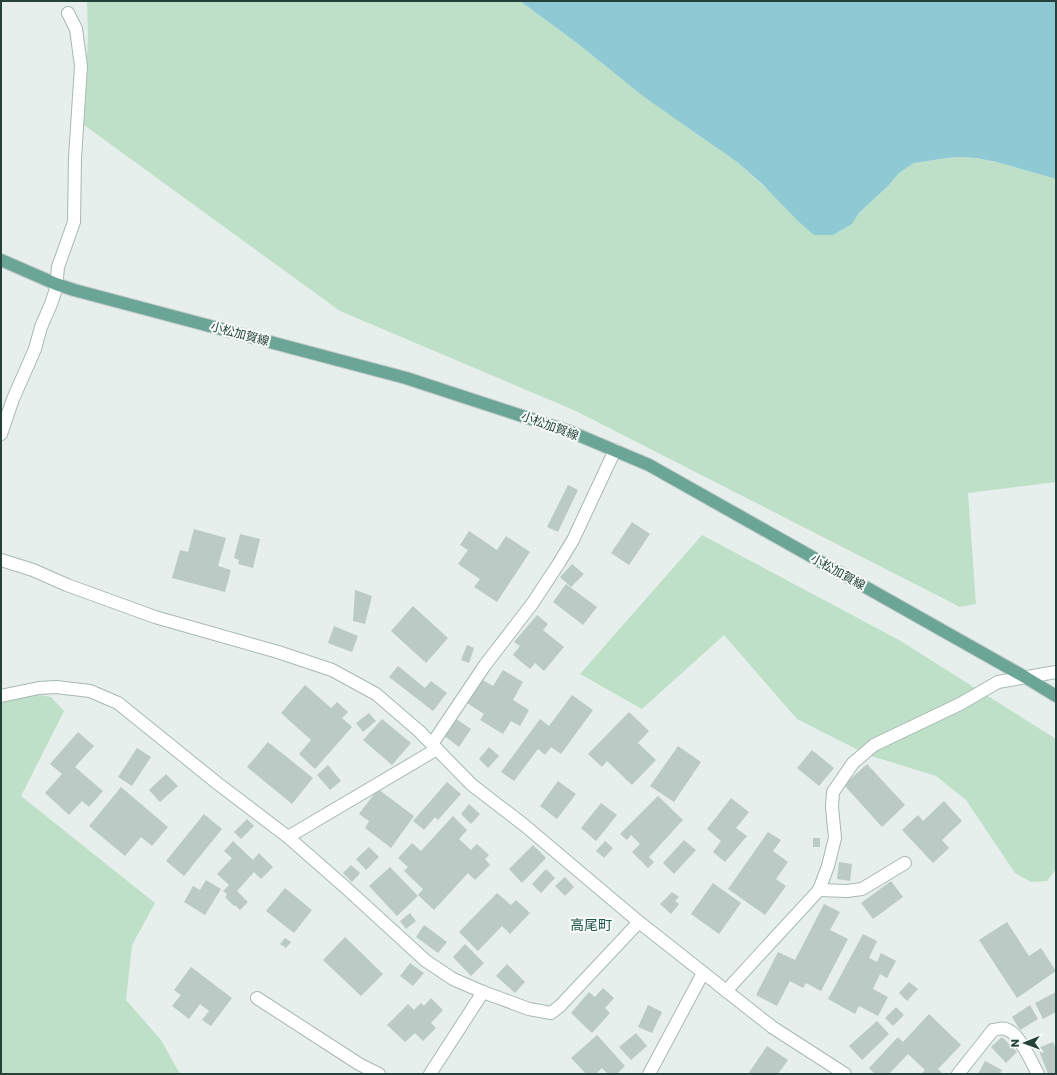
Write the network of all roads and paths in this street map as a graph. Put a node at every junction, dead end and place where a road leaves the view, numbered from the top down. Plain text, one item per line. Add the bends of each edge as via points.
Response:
1 (68, 13) dead end
2 (1, 260) edge
3 (56, 284) junction
4 (1, 434) edge
5 (615, 450) junction
6 (1, 560) edge
7 (1056, 672) edge
8 (1025, 677) junction
9 (1, 696) edge
10 (1056, 696) edge
11 (434, 747) junction
12 (288, 837) junction
13 (905, 864) dead end
14 (819, 890) junction
15 (639, 922) junction
16 (703, 973) junction
17 (726, 991) junction
18 (483, 992) junction
19 (257, 998) dead end
20 (379, 1074) edge
21 (430, 1074) edge
22 (648, 1074) edge
23 (846, 1074) edge
24 (958, 1074) edge
25 (1038, 1074) edge

1 - 3 street via 76,29 81,66 74,222 58,267
2 - 3 main road, 小松加賀線
3 - 4 street via 51,304
3 - 5 main road, 小松加賀線 via 406,378 571,432
5 - 8 main road, 小松加賀線 via 649,465
5 - 11 street via 566,552 532,604 485,665
6 - 11 street via 155,617 332,670 376,694
7 - 8 street
8 - 10 main road, 小松加賀線
8 - 14 street via 998,682 960,704 874,745 853,762 833,792 835,838
9 - 12 street via 56,687 90,691 118,703
11 - 12 street
11 - 15 street via 472,785 524,825
12 - 18 street via 426,961 453,979
13 - 14 street via 862,889
14 - 17 street
15 - 16 street
15 - 18 street via 560,1006 550,1013 530,1009
16 - 17 street
16 - 22 street
17 - 23 street via 772,1027
18 - 21 street
19 - 20 street via 359,1064
24 - 25 street via 993,1030 1003,1028 1010,1030 1024,1046

